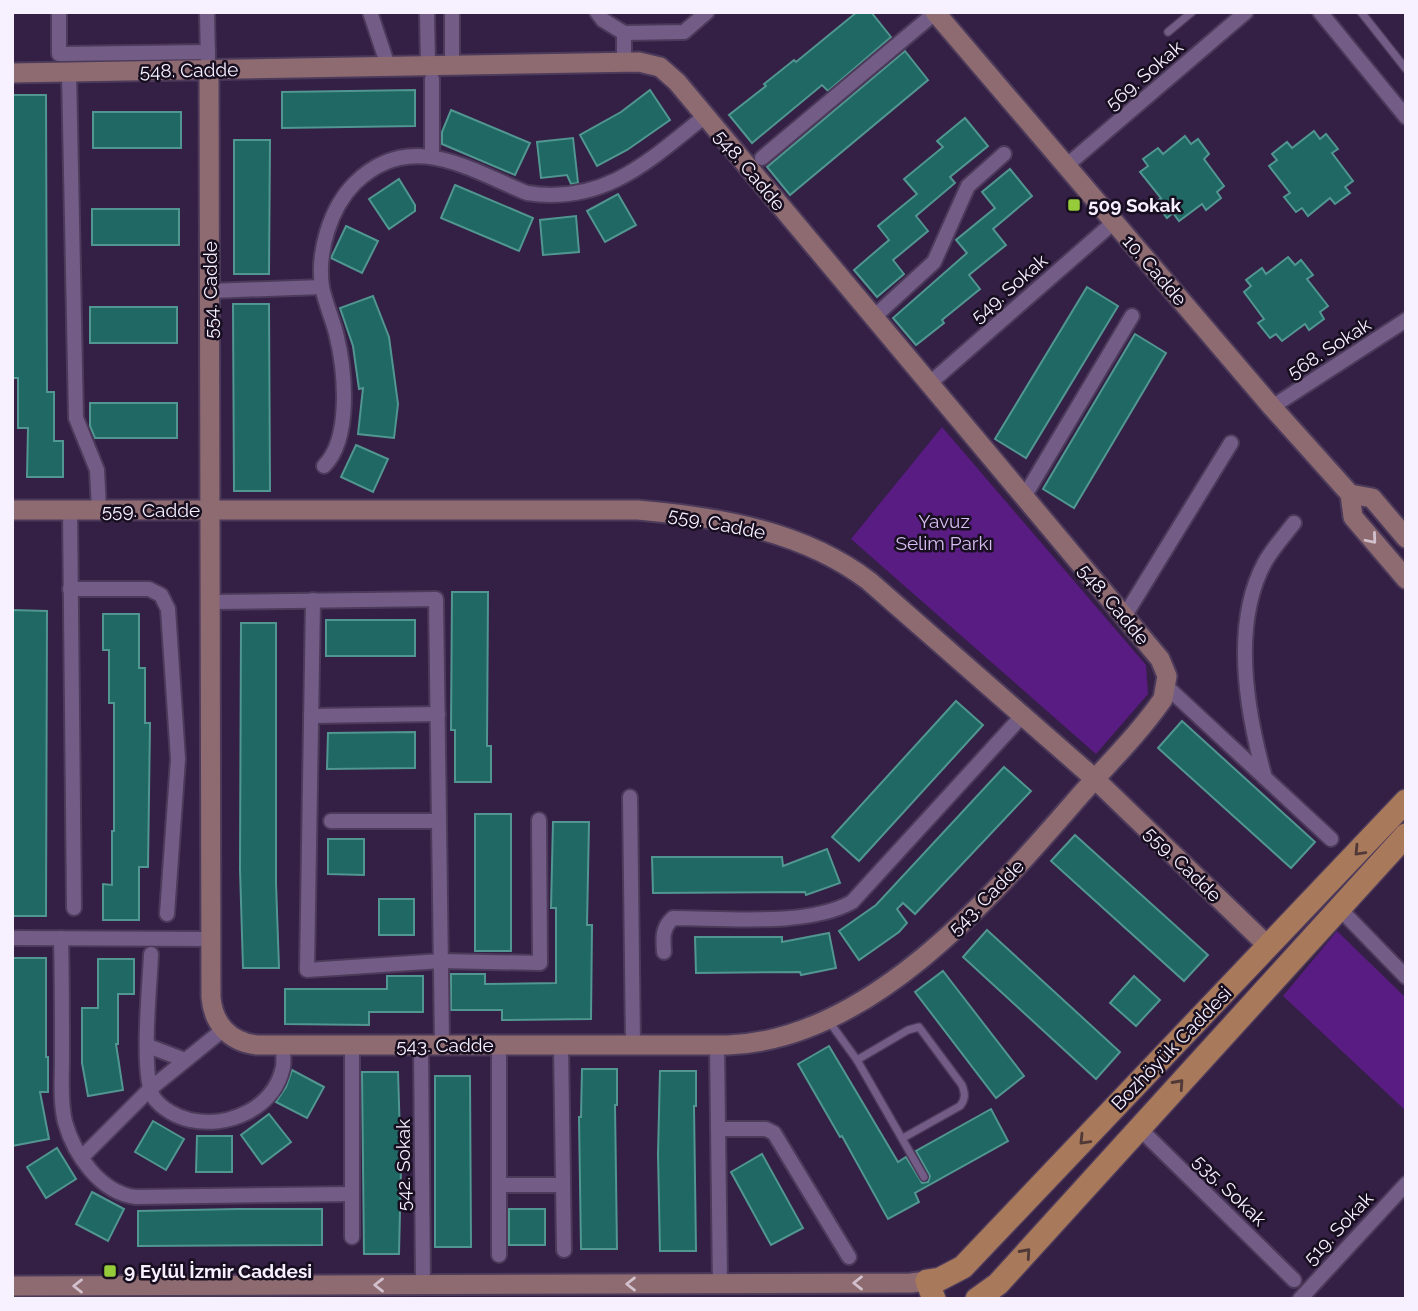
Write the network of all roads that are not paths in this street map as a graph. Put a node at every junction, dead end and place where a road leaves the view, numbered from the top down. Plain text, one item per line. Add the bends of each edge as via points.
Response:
1 (59, 12) edge
2 (207, 12) edge
3 (370, 12) edge
4 (427, 12) edge
5 (452, 12) edge
6 (597, 12) edge
7 (707, 12) edge
8 (935, 12) edge
9 (1192, 12) edge
10 (1246, 12) edge
11 (1320, 12) edge
12 (1361, 12) edge
13 (1168, 32) dead end
14 (624, 33) junction
15 (208, 61) junction
16 (624, 62) junction
17 (452, 65) junction
18 (388, 66) junction
19 (1406, 69) edge
20 (69, 72) junction
21 (12, 73) edge
22 (430, 73) junction
23 (705, 116) junction
24 (1406, 117) edge
25 (1004, 154) dead end
26 (432, 156) junction
27 (762, 158) dead end
28 (1066, 166) junction
29 (1114, 222) junction
30 (322, 287) junction
31 (210, 291) junction
32 (1132, 316) dead end
33 (874, 317) junction
34 (1406, 320) edge
35 (929, 384) junction
36 (1272, 407) junction
37 (1231, 443) dead end
38 (324, 466) dead end
39 (1350, 494) junction
40 (1024, 497) junction
41 (12, 510) edge
42 (70, 510) junction
43 (99, 510) junction
44 (211, 510) junction
45 (1294, 523) dead end
46 (1406, 538) edge
47 (1406, 579) edge
48 (71, 589) junction
49 (313, 600) junction
50 (211, 601) junction
51 (1124, 617) junction
52 (1167, 687) junction
53 (438, 714) junction
54 (311, 716) junction
55 (1023, 716) junction
56 (1265, 778) junction
57 (1095, 779) junction
58 (629, 797) dead end
59 (1406, 801) edge
60 (539, 820) dead end
61 (331, 821) dead end
62 (439, 821) junction
63 (1406, 835) edge
64 (1331, 839) dead end
65 (74, 908) dead end
66 (1339, 908) junction
67 (167, 914) dead end
68 (12, 938) edge
69 (61, 938) junction
70 (211, 939) junction
71 (1268, 946) junction
72 (664, 952) dead end
73 (151, 954) dead end
74 (441, 961) junction
75 (1406, 977) edge
76 (828, 1019) junction
77 (224, 1029) junction
78 (148, 1045) junction
79 (283, 1045) junction
80 (352, 1045) junction
81 (421, 1045) junction
82 (442, 1045) junction
83 (499, 1045) junction
84 (561, 1045) junction
85 (633, 1045) junction
86 (717, 1045) junction
87 (185, 1060) junction
88 (857, 1060) junction
89 (150, 1089) junction
90 (1139, 1128) junction
91 (718, 1129) junction
92 (903, 1138) junction
93 (82, 1157) junction
94 (924, 1177) dead end
95 (1406, 1184) edge
96 (499, 1185) junction
97 (563, 1185) junction
98 (352, 1194) junction
99 (352, 1237) dead end
100 (564, 1250) dead end
101 (499, 1255) dead end
102 (849, 1256) dead end
103 (963, 1267) junction
104 (1294, 1280) dead end
105 (720, 1284) junction
106 (423, 1285) junction
107 (12, 1286) edge
108 (930, 1290) edge
109 (976, 1299) edge
110 (1300, 1299) edge

1 - 15 street via 60,54
2 - 15 street
3 - 18 street
4 - 22 street
5 - 17 street
6 - 14 street
7 - 14 street via 684,32
8 - 27 street
8 - 28 street, 10. Cadde
9 - 13 lane
10 - 28 street, 569. Sokak
11 - 24 street
12 - 19 lane
14 - 16 street
15 - 18 street, 548. Cadde
15 - 20 street, 548. Cadde
15 - 31 street, 554. Cadde
16 - 17 street, 548. Cadde
16 - 23 street, 548. Cadde via 660,67
17 - 22 street, 548. Cadde
18 - 22 street, 548. Cadde
20 - 21 street, 548. Cadde
20 - 43 street via 76,418 97,470
22 - 26 street
23 - 26 street via 641,168 580,192 527,192
23 - 33 street, 548. Cadde
25 - 33 street via 968,186 934,262
26 - 30 street via 380,164 347,191 324,245
28 - 29 street, 10. Cadde
29 - 35 street, 549. Sokak
29 - 36 street, 10. Cadde
30 - 31 street
30 - 38 street via 339,346 343,404 338,447
31 - 44 street, 554. Cadde
32 - 40 street
33 - 35 street, 548. Cadde
34 - 36 street, 568. Sokak
35 - 40 street, 548. Cadde
36 - 39 street, 10. Cadde
37 - 51 street
39 - 46 street, 10. Cadde via 1371,498
39 -> 47 street, 10. Cadde via 1353,517
40 - 51 street, 548. Cadde
41 - 42 street, 559. Cadde
42 - 43 street, 559. Cadde
42 - 48 street
43 - 44 street, 559. Cadde
44 - 50 street
44 - 55 street, 559. Cadde via 606,509 674,513 743,525 796,541 851,568
45 - 56 street via 1259,576 1247,632 1249,711
48 - 65 street
48 - 67 street via 149,589 161,595 168,609 178,759
49 - 50 street
49 - 53 street via 436,599
49 - 54 street
50 - 70 street
51 - 52 street, 548. Cadde via 1160,659
52 - 56 street
52 - 57 street via 1159,705
53 - 54 street
53 - 62 street
54 - 74 street via 307,970
55 - 57 street, 559. Cadde
55 - 72 street via 852,902 809,917 673,918 666,924
56 - 64 street
57 - 71 street, 559. Cadde
57 - 76 street, 543. Cadde via 1032,851 933,950
58 - 85 street
59 -> 71 main road, Bozhöyük Caddesi
60 - 74 street via 540,962
61 - 62 street
62 - 74 street
63 - 66 main road, Bozhöyük Caddesi
66 - 75 street
90 -> 66 main road, Bozhöyük Caddesi
68 - 69 street
69 - 70 street
69 - 93 street via 62,1103 65,1123
70 - 77 street via 211,1002
71 -> 103 main road, Bozhöyük Caddesi
73 - 78 street
74 - 82 street
76 - 86 street, 543. Cadde via 777,1039
76 - 88 lane
77 - 79 street, 543. Cadde via 249,1044
77 - 87 street
78 - 87 street
78 - 89 street
79 - 80 street, 543. Cadde
79 - 89 street via 283,1066 275,1086 254,1108 233,1119 183,1119 162,1106
80 - 81 street, 543. Cadde
80 - 98 street
81 - 82 street, 543. Cadde
81 - 106 street, 542. Sokak
82 - 83 street, 543. Cadde
83 - 84 street, 543. Cadde
83 - 96 street
84 - 85 street, 543. Cadde
84 - 97 street
85 - 86 street, 543. Cadde
86 - 91 street
87 - 89 street
88 - 92 lane
88 - 92 lane via 919,1027 962,1085 965,1094 960,1106
89 - 93 street
90 - 104 street, 535. Sokak
109 -> 90 main road, Bozhöyük Caddesi via 998,1284
91 - 102 street via 774,1133
91 - 105 street
92 - 94 lane
93 - 98 street via 103,1182 129,1196
95 - 110 street, 519. Sokak
96 - 97 street
96 - 101 street
97 - 100 street
98 - 99 street
103 - 108 main road, Bozhöyük Caddesi
103 - 109 main road
105 -> 106 street
108 -> 105 street
106 -> 107 street

